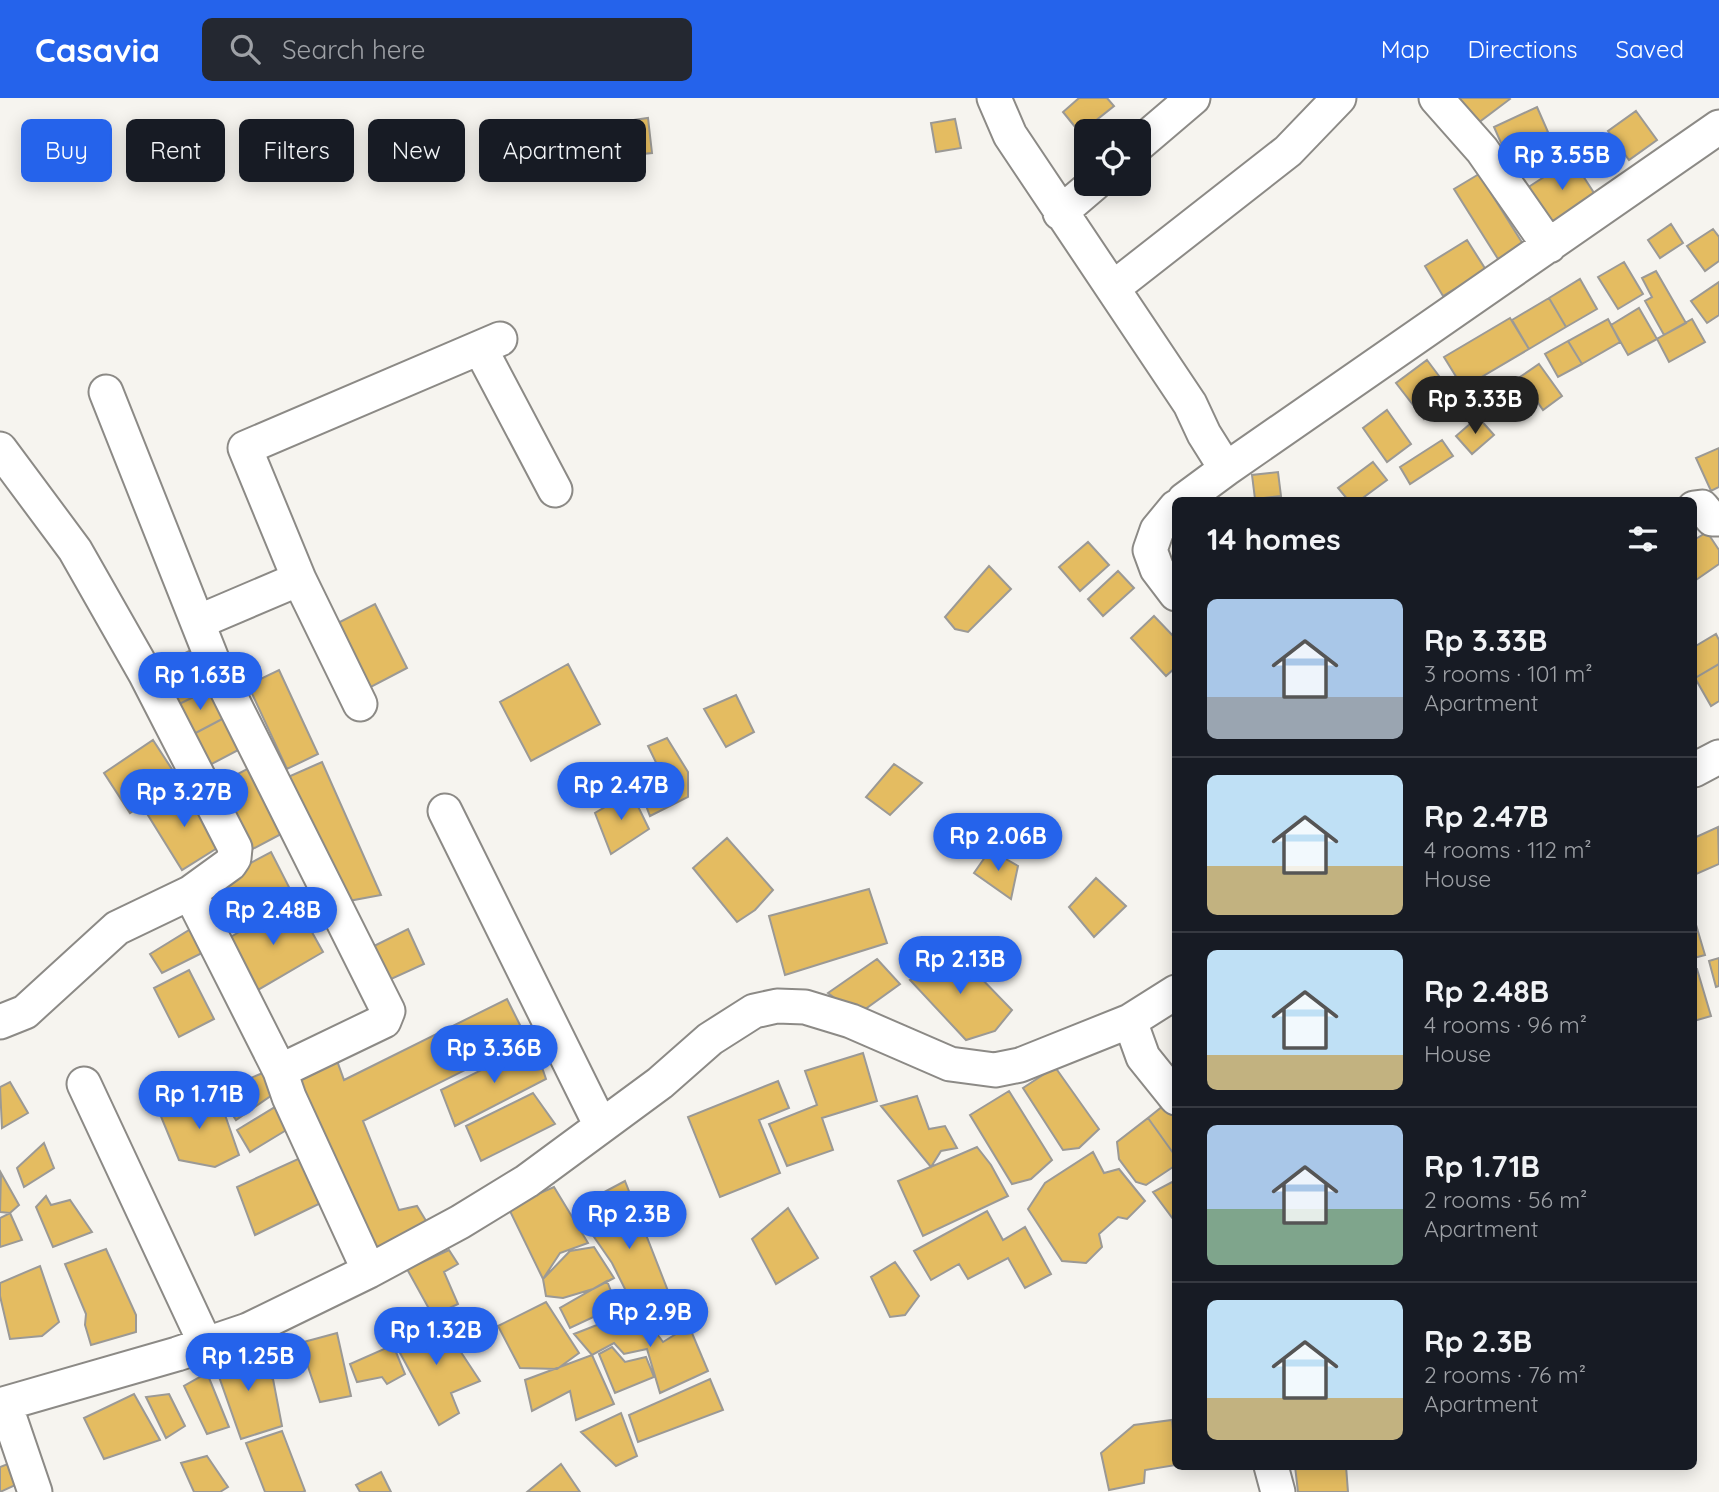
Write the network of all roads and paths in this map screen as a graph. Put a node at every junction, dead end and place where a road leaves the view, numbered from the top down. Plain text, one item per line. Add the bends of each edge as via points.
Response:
1 (994, 98) edge
2 (1193, 98) edge
3 (1339, 98) edge
4 (1436, 98) edge
5 (1719, 127) edge
6 (1151, 134) edge
7 (1080, 196) edge
8 (1060, 213) junction
9 (1549, 246) junction
10 (1113, 288) junction
11 (106, 391) dead end
12 (0, 449) edge
13 (1226, 469) junction
14 (555, 490) dead end
15 (1188, 497) edge
16 (1697, 508) edge
17 (1172, 513) edge
18 (1719, 519) edge
19 (299, 579) junction
20 (1172, 589) edge
21 (198, 622) junction
22 (360, 704) dead end
23 (1719, 757) edge
24 (1697, 768) edge
25 (445, 811) dead end
26 (190, 893) junction
27 (1172, 995) edge
28 (1130, 1021) junction
29 (0, 1022) edge
30 (280, 1071) junction
31 (84, 1084) dead end
32 (1172, 1093) edge
33 (601, 1126) junction
34 (369, 1271) junction
35 (206, 1345) junction
36 (3, 1405) edge
37 (1272, 1470) edge
38 (35, 1492) edge
39 (1278, 1492) edge

1 - 8 street via 1010,135
2 - 6 street
3 - 10 street via 1289,151
4 - 9 street via 1482,150
5 - 9 street
7 - 8 street
8 - 10 street
9 - 13 street
10 - 13 street via 1190,404
11 - 21 street
12 - 26 street via 75,550 235,848 230,864
13 - 15 street
14 - 19 street via 490,343 245,448
16 - 18 street
17 - 20 street via 1157,530 1150,550
19 - 21 street
19 - 22 street
21 - 30 street via 214,664 387,1011 384,1021
23 - 24 street
25 - 33 street
26 - 29 street via 117,928 25,1012
26 - 30 street
27 - 28 street
28 - 32 street via 1143,1057
28 - 33 street via 1020,1065 995,1070 950,1064 851,1021 805,1007 777,1006 754,1011 710,1038 660,1083
30 - 34 street
31 - 35 street
33 - 34 street via 527,1181
34 - 35 street via 248,1330
35 - 36 street
36 - 38 street
37 - 39 street

